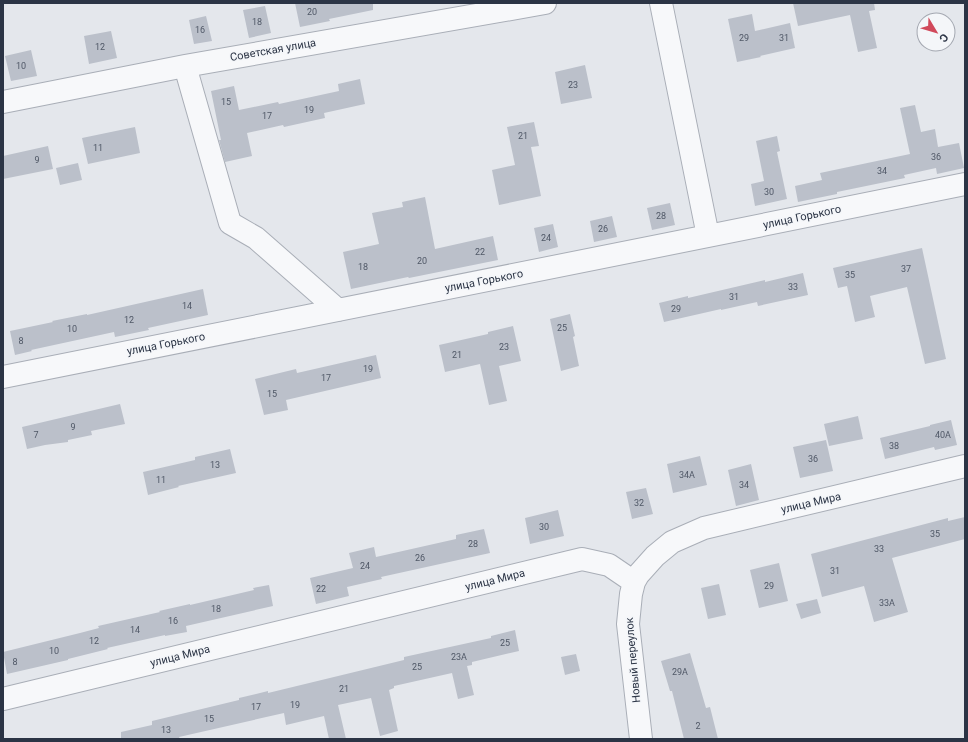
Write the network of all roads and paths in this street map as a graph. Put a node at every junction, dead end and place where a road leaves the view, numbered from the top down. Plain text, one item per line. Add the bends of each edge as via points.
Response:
1 (545, 3) edge
2 (661, 3) edge
3 (185, 66) junction
4 (3, 102) edge
5 (965, 184) edge
6 (708, 236) junction
7 (338, 310) junction
8 (3, 377) edge
9 (965, 466) edge
10 (636, 578) junction
11 (3, 699) edge
12 (641, 739) edge

1 - 3 street, Советская улица
2 - 6 street
3 - 4 street, Советская улица
3 - 7 street via 230,223 256,238
5 - 6 street, улица Горького
6 - 7 street, улица Горького
7 - 8 street, улица Горького
9 - 10 street, улица Мира via 704,528 672,542 655,556
10 - 11 street, улица Мира via 609,565 582,559
10 - 12 street, Новый переулок via 631,594 628,624

